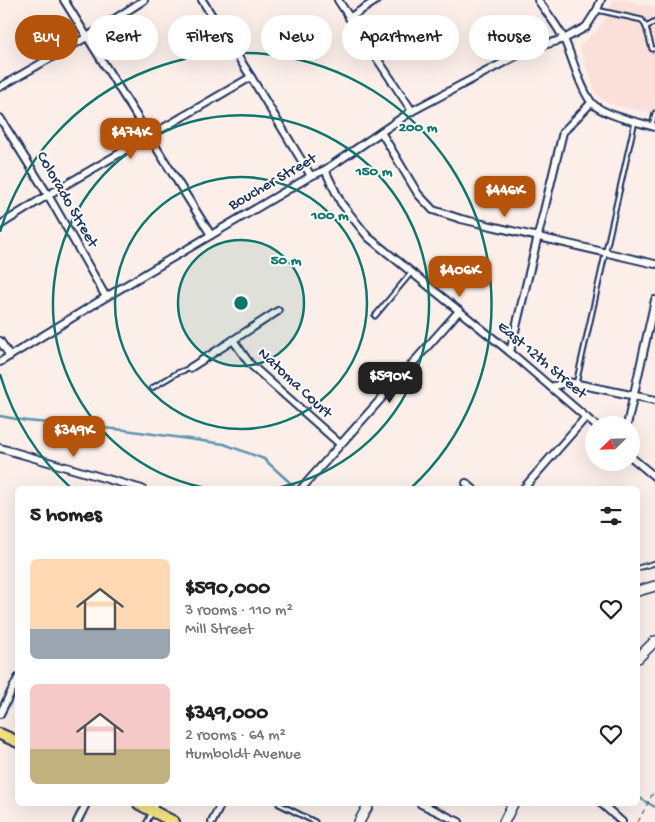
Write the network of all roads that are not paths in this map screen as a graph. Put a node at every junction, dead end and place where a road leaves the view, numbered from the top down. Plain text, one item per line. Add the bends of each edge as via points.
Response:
1 (64, 0) edge
2 (144, 0) edge
3 (202, 0) edge
4 (338, 0) edge
5 (377, 0) edge
6 (538, 0) edge
7 (600, 0) edge
8 (597, 10) junction
9 (347, 15) edge
10 (354, 15) edge
11 (655, 22) edge
12 (646, 27) junction
13 (87, 37) junction
14 (564, 39) junction
15 (655, 49) edge
16 (377, 60) edge
17 (251, 77) junction
18 (0, 87) edge
19 (591, 103) junction
20 (412, 111) junction
21 (655, 113) edge
22 (0, 118) edge
23 (636, 121) junction
24 (654, 126) edge
25 (381, 132) junction
26 (148, 137) junction
27 (325, 170) junction
28 (311, 176) junction
29 (48, 195) junction
30 (0, 225) edge
31 (211, 235) junction
32 (537, 237) junction
33 (606, 253) junction
34 (655, 264) edge
35 (411, 272) junction
36 (106, 297) junction
37 (655, 300) edge
38 (278, 311) dead end
39 (458, 311) junction
40 (375, 316) dead end
41 (233, 340) junction
42 (0, 341) edge
43 (510, 352) junction
44 (10, 356) junction
45 (0, 362) edge
46 (190, 368) joint
47 (576, 384) junction
48 (550, 386) junction
49 (152, 388) dead end
50 (633, 395) junction
51 (655, 400) edge
52 (585, 416) edge
53 (629, 416) edge
54 (585, 418) edge
55 (340, 444) junction
56 (0, 448) edge
57 (640, 464) edge
58 (655, 477) edge
59 (113, 480) junction
60 (466, 483) dead end
61 (111, 486) edge
62 (132, 486) edge
63 (303, 486) edge
64 (470, 486) edge
65 (526, 486) edge
66 (655, 563) edge
67 (640, 567) edge
68 (655, 586) edge
69 (640, 590) edge
70 (655, 641) edge
71 (640, 656) edge
72 (15, 684) edge
73 (0, 714) edge
74 (0, 734) edge
75 (15, 741) edge
76 (85, 806) edge
77 (220, 806) edge
78 (283, 806) edge
79 (368, 806) edge
80 (425, 806) edge
81 (512, 806) edge
82 (604, 806) edge
83 (154, 807) edge
84 (77, 822) edge
85 (147, 822) edge
86 (174, 822) edge
87 (212, 822) edge
88 (315, 822) edge
89 (359, 822) edge
90 (459, 822) edge
91 (504, 822) edge
92 (622, 822) edge

1 - 13 street
2 - 13 street
3 - 17 street
4 - 9 street
5 - 10 street
6 - 14 street
7 - 8 street
8 - 12 lane via 642,20
8 - 14 street, Boucher Street via 586,27
11 - 12 lane
12 - 15 lane via 652,49
13 - 18 street
13 - 26 street
14 - 19 street
14 - 20 street, Boucher Street via 527,50
16 - 20 street
17 - 26 street
17 - 28 street
19 - 23 street
19 - 32 street via 563,132
20 - 25 street, Boucher Street
21 - 24 lane
22 - 29 street, Colorado Street
23 - 24 street
23 - 33 lane
25 - 27 street, Boucher Street
25 - 32 street via 418,194 433,210
26 - 29 street
26 - 31 street
27 - 28 street, Boucher Street
27 - 35 street, East 12th Street via 341,203 368,236
28 - 31 street, Boucher Street
29 - 30 street
29 - 36 street, Colorado Street
31 - 36 street, Boucher Street
32 - 33 street
32 - 43 street
33 - 34 street
33 - 47 lane
35 - 39 street, East 12th Street
35 - 40 lane
36 - 44 street, Boucher Street
37 - 50 street
38 - 41 street, Natoma Court
39 - 43 street, East 12th Street
39 - 55 street
41 - 46 street, Natoma Court
41 - 55 street, Natoma Court via 250,364
42 - 44 street
43 - 48 street, East 12th Street
44 - 45 street, Boucher Street
46 - 49 lane
47 - 48 street via 568,382
47 - 50 street
48 - 52 street, East 12th Street
50 - 51 street
50 - 53 street
54 - 65 street
55 - 63 street
56 - 59 street
57 - 58 street
59 - 61 street
59 - 62 street
60 - 64 street
66 - 67 lane
68 - 69 street
70 - 71 street
72 - 73 street
74 - 75 main road
76 - 84 street
77 - 87 street
78 - 88 lane
79 - 89 street
80 - 90 street
81 - 91 street
82 - 92 street
83 - 85 lane
83 - 86 main road

